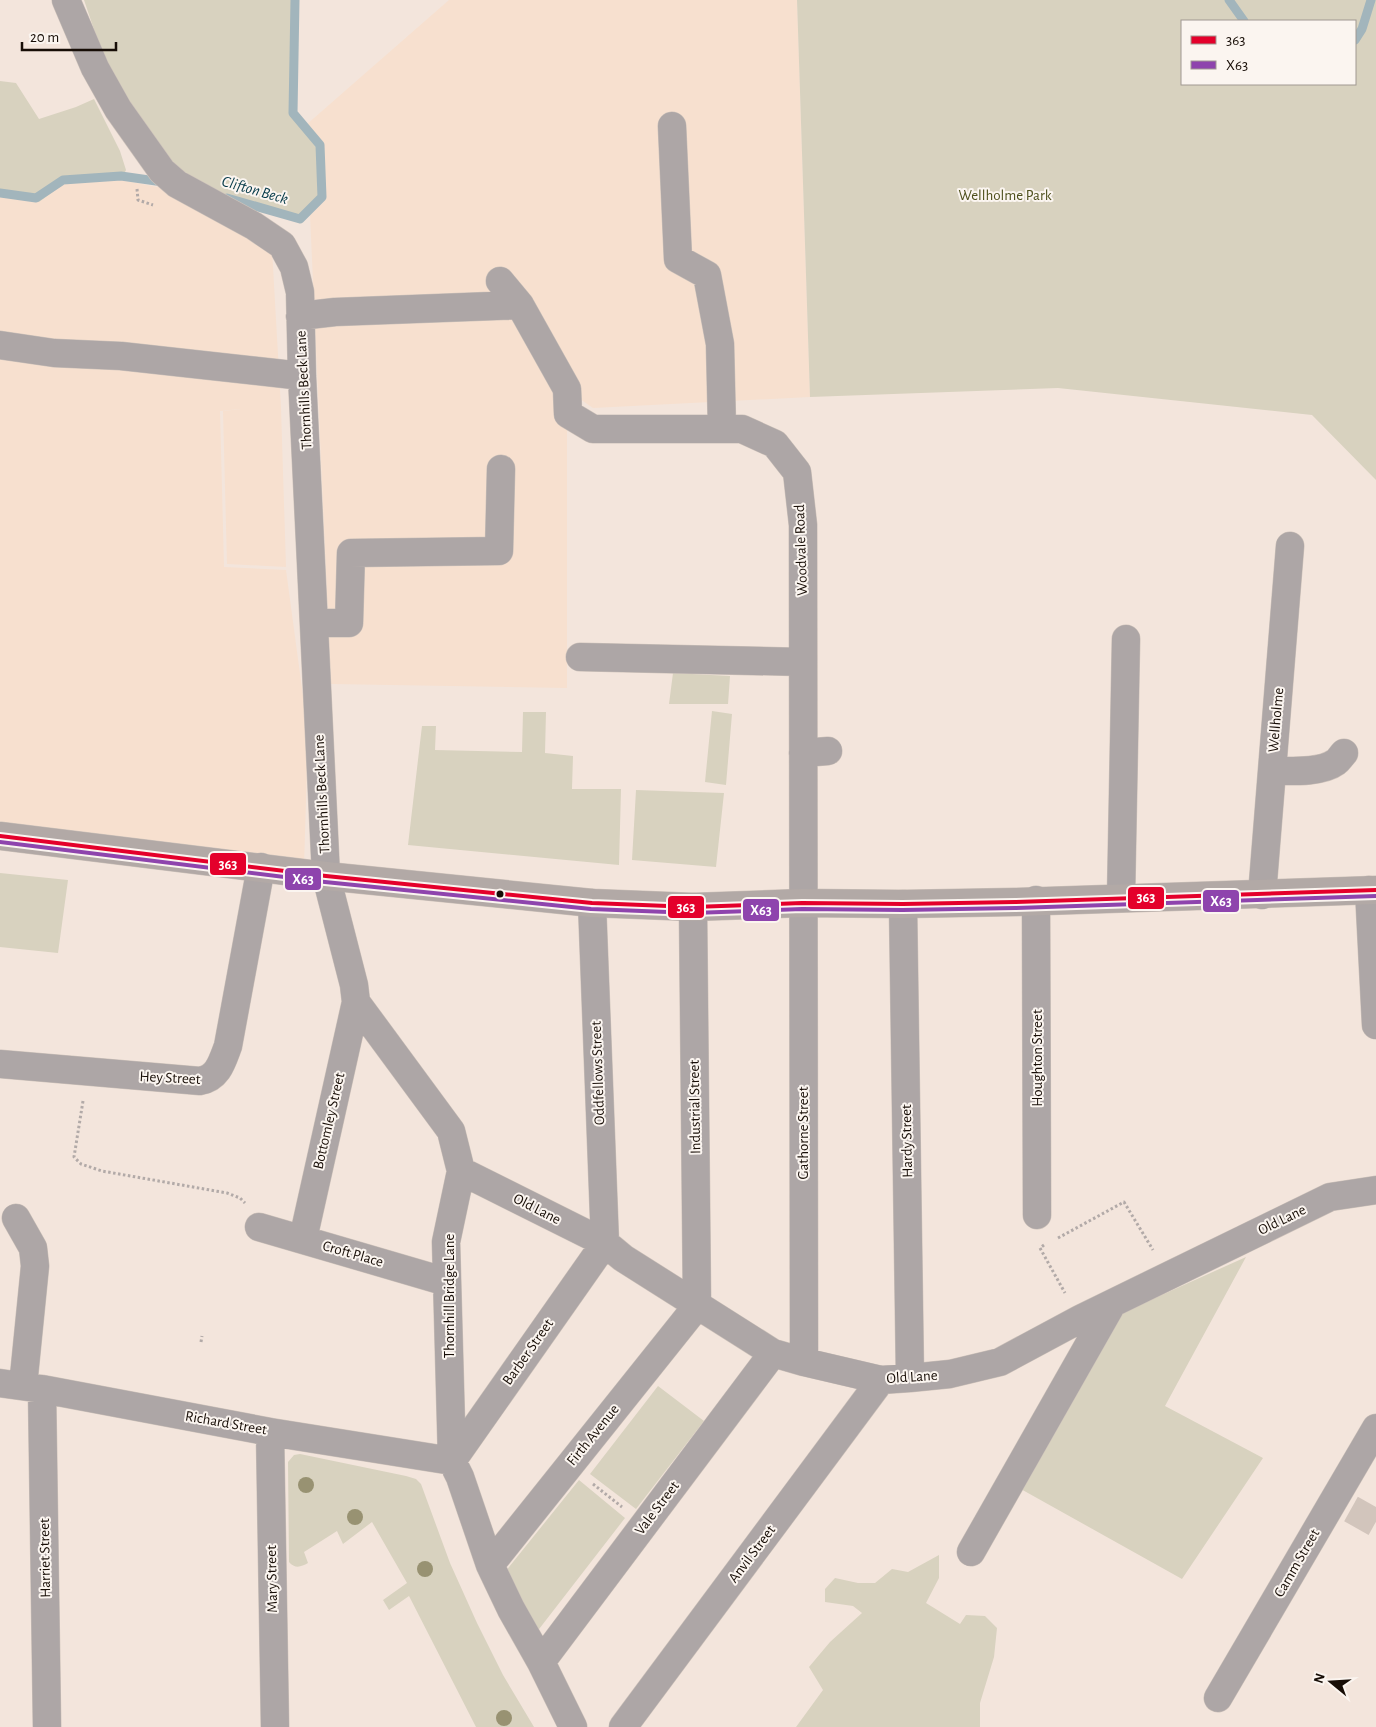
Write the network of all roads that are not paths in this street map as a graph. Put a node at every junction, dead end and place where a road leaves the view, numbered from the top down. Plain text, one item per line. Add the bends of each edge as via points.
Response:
1 (66, 0) edge
2 (672, 126) dead end
3 (500, 281) dead end
4 (520, 305) junction
5 (300, 316) junction
6 (0, 345) edge
7 (302, 376) junction
8 (722, 429) junction
9 (501, 469) dead end
10 (1290, 546) dead end
11 (314, 622) junction
12 (1126, 639) dead end
13 (580, 657) dead end
14 (803, 662) junction
15 (1344, 753) dead end
16 (1272, 771) junction
17 (0, 836) edge
18 (261, 867) junction
19 (326, 876) junction
20 (1372, 890) edge
21 (1262, 895) junction
22 (1121, 898) junction
23 (1036, 900) junction
24 (592, 903) junction
25 (802, 903) junction
26 (903, 904) junction
27 (694, 907) junction
28 (356, 1002) junction
29 (1376, 1025) edge
30 (0, 1064) edge
31 (461, 1171) junction
32 (1376, 1190) edge
33 (1037, 1215) dead end
34 (16, 1218) dead end
35 (258, 1227) road end
36 (303, 1239) junction
37 (605, 1243) junction
38 (447, 1282) junction
39 (1112, 1304) junction
40 (697, 1306) junction
41 (774, 1353) junction
42 (804, 1362) junction
43 (910, 1378) junction
44 (881, 1380) junction
45 (22, 1386) edge
46 (270, 1432) junction
47 (1372, 1445) edge
48 (452, 1461) junction
49 (972, 1552) dead end
50 (490, 1565) junction
51 (541, 1662) junction
52 (1218, 1698) dead end
53 (47, 1727) edge
54 (274, 1727) edge
55 (572, 1727) edge
56 (623, 1727) edge

1 - 5 street, Thornhills Beck Lane via 94,68 118,109 162,171 178,184 282,244 294,267 300,292
2 - 8 street via 678,260 707,274 720,344
3 - 4 street
4 - 5 street
4 - 8 street, Woodvale Road via 567,390 568,414 591,438
5 - 7 street, Thornhills Beck Lane
6 - 7 street
7 - 11 street, Thornhills Beck Lane
8 - 14 street, Woodvale Road via 742,429 775,444 797,472 803,525
9 - 11 street via 499,551 351,553 350,622
10 - 16 street, Wellholme
11 - 19 street, Thornhills Beck Lane
12 - 22 street
13 - 14 street
14 - 25 street, Woodvale Road via 815,752
15 - 16 street via 1324,768
16 - 21 street, Wellholme
17 - 18 main road
18 - 19 main road
18 - 30 street, Hey Street via 228,1046 222,1063 202,1092 86,1072
19 - 24 main road
19 - 28 street, Thornhill Bridge Lane
20 - 21 main road
20 - 29 street
21 - 22 main road
22 - 23 main road
23 - 26 main road
23 - 33 street, Houghton Street
24 - 27 main road
24 - 37 street, Oddfellows Street
25 - 26 main road
25 - 27 main road
25 - 42 street, Gathorne Street
26 - 43 street, Hardy Street
27 - 40 street, Industrial Street
28 - 31 street, Thornhill Bridge Lane via 452,1131
28 - 36 street, Bottomley Street
31 - 37 street, Old Lane
31 - 38 street, Thornhill Bridge Lane via 446,1242
32 - 39 street, Old Lane via 1330,1197 1324,1211 1169,1276
34 - 45 street, Harriet Street via 33,1248 35,1266
35 - 36 street, Croft Place
36 - 38 street, Croft Place
37 - 40 street, Old Lane
37 - 48 street, Barber Street
38 - 48 street, Thornhill Bridge Lane
39 - 43 street, Old Lane via 1000,1362 950,1374
39 - 49 street
40 - 41 street, Old Lane
40 - 50 street, Firth Avenue
41 - 42 street, Old Lane
41 - 51 street, Vale Street
42 - 44 street, Old Lane
43 - 44 street, Old Lane
44 - 56 street, Anvil Street
45 - 46 street, Richard Street
45 - 53 street, Harriet Street
46 - 48 street, Richard Street
46 - 54 street, Mary Street
47 - 52 street, Camm Street via 1342,1504
48 - 50 street, Thornhill Bridge Lane
50 - 51 street, Thornhill Bridge Lane
51 - 55 street, Thornhill Bridge Lane

